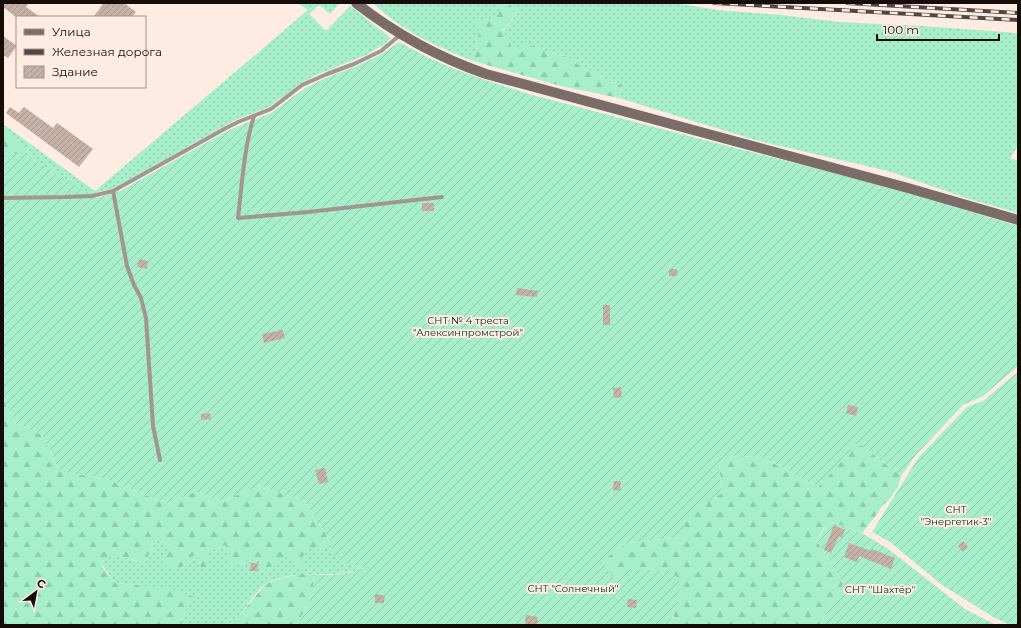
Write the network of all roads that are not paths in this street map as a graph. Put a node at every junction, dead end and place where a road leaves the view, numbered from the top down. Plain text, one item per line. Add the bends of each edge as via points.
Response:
1 (356, 3) edge
2 (400, 35) junction
3 (254, 116) junction
4 (113, 191) junction
5 (442, 197) dead end
6 (3, 198) edge
7 (1018, 220) edge
8 (160, 460) dead end

1 - 2 main road
2 - 3 lane via 381,51 302,85 271,109
2 - 7 main road via 458,64 486,74
3 - 4 lane via 226,128
3 - 5 lane via 238,218
4 - 6 lane via 92,196
4 - 8 lane via 127,266 141,298 146,318 153,426

